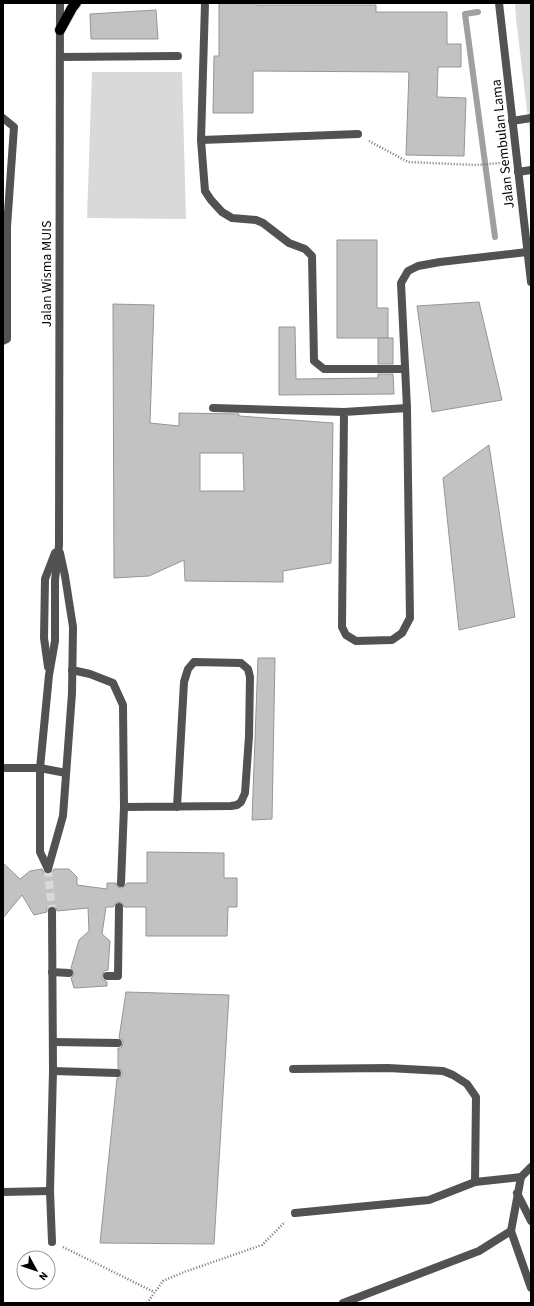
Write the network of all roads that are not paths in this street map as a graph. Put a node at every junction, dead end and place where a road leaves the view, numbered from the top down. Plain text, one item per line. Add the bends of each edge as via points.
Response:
1 (60, 3) edge
2 (76, 3) edge
3 (204, 3) edge
4 (499, 3) edge
5 (60, 30) junction
6 (178, 56) dead end
7 (60, 57) junction
8 (3, 118) edge
9 (531, 118) edge
10 (512, 121) junction
11 (358, 134) road end
12 (201, 140) junction
13 (531, 170) edge
14 (518, 172) junction
15 (5, 228) edge
16 (527, 252) junction
17 (5, 278) edge
18 (531, 282) edge
19 (5, 316) edge
20 (3, 341) edge
21 (405, 369) junction
22 (213, 408) dead end
23 (407, 408) junction
24 (344, 412) junction
25 (59, 545) junction
26 (72, 670) junction
27 (3, 768) edge
28 (40, 768) junction
29 (66, 772) junction
30 (124, 807) junction
31 (177, 807) junction
32 (121, 883) dead end
33 (119, 907) dead end
34 (52, 911) tunnel mouth
35 (52, 972) junction
36 (70, 973) dead end
37 (107, 976) dead end
38 (53, 1042) junction
39 (118, 1043) dead end
40 (293, 1069) dead end
41 (53, 1071) junction
42 (117, 1073) dead end
43 (531, 1167) edge
44 (521, 1177) junction
45 (475, 1182) junction
46 (50, 1191) junction
47 (3, 1192) edge
48 (518, 1193) junction
49 (295, 1213) road end
50 (531, 1221) edge
51 (511, 1231) junction
52 (52, 1242) road end
53 (531, 1288) edge
54 (343, 1303) edge

1 - 5 street, Jalan Wisma MUIS
2 - 5 main road
3 - 12 street
4 - 10 street, Jalan Sembulan Lama
5 - 7 street, Jalan Wisma MUIS
6 - 7 street
7 - 25 street, Jalan Wisma MUIS
8 - 15 street via 14,127
9 - 10 street
10 - 14 street, Jalan Sembulan Lama
11 - 12 street
12 - 21 street via 205,191 222,212 232,218 263,223 289,243 310,252 314,361 324,369
13 - 14 street
14 - 16 street, Jalan Sembulan Lama
15 - 17 street
16 - 18 street, Jalan Sembulan Lama
16 - 21 street via 440,262 418,266 408,271 401,283
17 - 19 street
19 - 20 street via 7,339
21 - 23 street
22 - 24 street
23 - 24 street
23 - 24 street via 410,618 402,633 392,640 356,641 346,635 342,627
25 - 26 street via 73,627
25 - 28 street via 55,580 55,641
26 - 29 street
26 - 30 street via 113,683 123,705
27 - 28 street
28 - 29 street
28 - 29 street via 40,852 48,869 63,816
30 - 31 street
30 - 32 street
31 - 31 street via 231,806 244,798 250,677 248,669 241,663 194,662 188,669 184,682
33 - 37 street via 118,976
34 - 35 street
35 - 36 street
35 - 38 street
38 - 39 street
38 - 41 street
40 - 45 street via 388,1068 443,1071 454,1075 467,1084 476,1097
41 - 42 street
41 - 46 street
43 - 44 street
44 - 45 street
44 - 48 street
45 - 49 street via 429,1200
46 - 47 street
46 - 52 street
48 - 50 street
48 - 51 street
51 - 53 street
51 - 54 street via 479,1250

